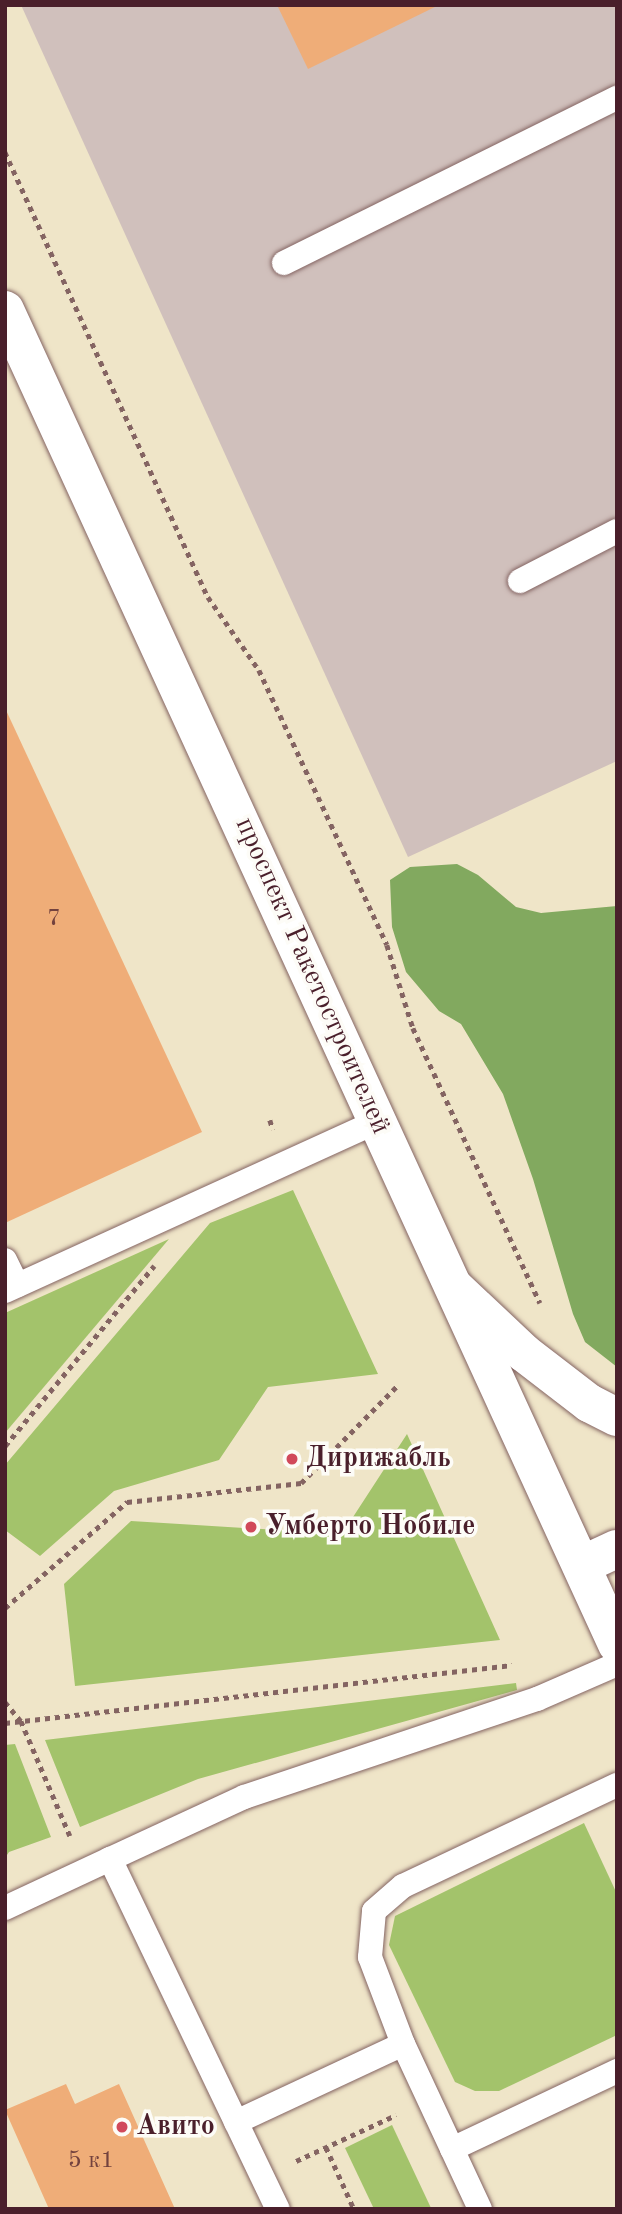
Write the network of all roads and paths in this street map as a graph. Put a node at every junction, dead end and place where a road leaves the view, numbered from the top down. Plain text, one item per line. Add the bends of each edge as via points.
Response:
1 (617, 98) edge
2 (5, 152) edge
3 (284, 262) dead end
4 (5, 310) edge
5 (617, 531) edge
6 (520, 581) dead end
7 (378, 1121) junction
8 (163, 1255) dead end
9 (5, 1260) edge
10 (454, 1287) junction
11 (11, 1288) edge
12 (546, 1314) dead end
13 (397, 1386) dead end
14 (617, 1417) edge
15 (5, 1446) edge
16 (617, 1549) edge
17 (582, 1565) junction
18 (5, 1608) edge
19 (617, 1644) edge
20 (523, 1663) dead end
21 (617, 1664) edge
22 (5, 1702) edge
23 (21, 1721) junction
24 (5, 1723) edge
25 (617, 1785) edge
26 (110, 1859) junction
27 (85, 1871) junction
28 (5, 1908) edge
29 (403, 2044) junction
30 (617, 2071) edge
31 (429, 2100) junction
32 (236, 2122) junction
33 (326, 2147) junction
34 (452, 2149) junction
35 (263, 2176) junction
36 (278, 2209) edge
37 (354, 2209) edge
38 (480, 2209) edge

1 - 3 lane
2 - 12 path via 208,597 260,670 387,946 413,1028
4 - 7 main road, проспект Ракетостроителей
5 - 6 lane
7 - 10 main road, проспект Ракетостроителей
7 - 11 lane
8 - 15 path
9 - 11 lane
10 - 14 main road via 524,1353 589,1403
10 - 17 main road, проспект Ракетостроителей
13 - 18 path via 301,1483 127,1502
16 - 17 main road
17 - 19 main road, проспект Ракетостроителей
20 - 23 path
21 - 26 lane via 537,1699 244,1797
22 - 23 path
23 - 24 path
23 - 27 path
25 - 29 lane via 403,1886 374,1911 370,1956
26 - 27 lane
26 - 32 lane
27 - 28 lane
29 - 31 lane
29 - 32 lane
30 - 34 lane
31 - 33 path
31 - 34 lane
32 - 35 lane
33 - 35 path
33 - 37 path
34 - 38 lane
35 - 36 lane

